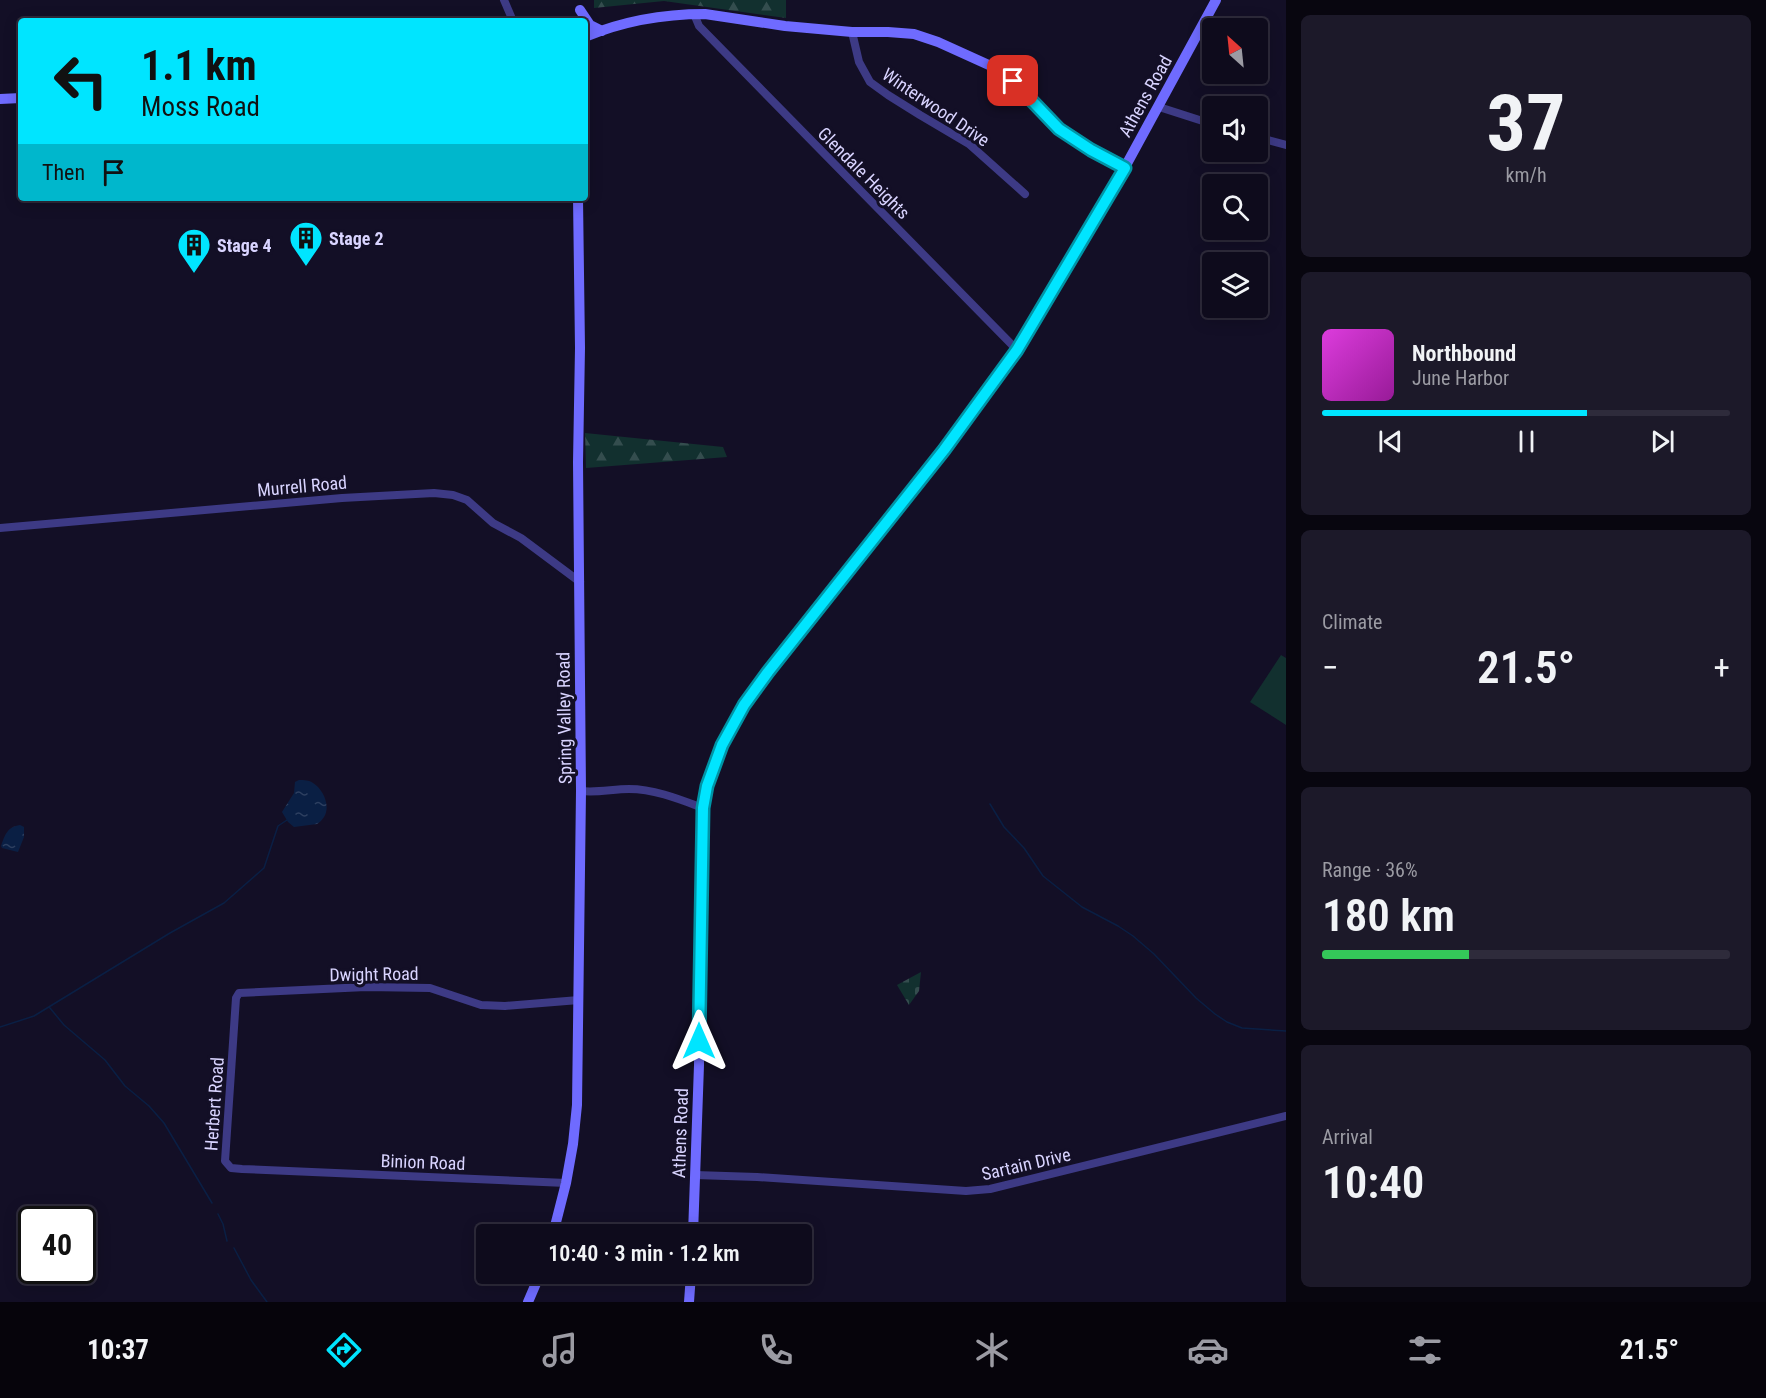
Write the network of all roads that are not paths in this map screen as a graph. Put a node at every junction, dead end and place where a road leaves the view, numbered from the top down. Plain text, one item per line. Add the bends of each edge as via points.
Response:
1 (504, 0) edge
2 (1216, 0) edge
3 (694, 14) junction
4 (512, 18) edge
5 (588, 22) edge
6 (602, 31) junction
7 (852, 32) junction
8 (588, 36) edge
9 (18, 98) edge
10 (0, 99) edge
11 (1159, 107) junction
12 (1202, 121) edge
13 (1268, 140) edge
14 (1286, 146) edge
15 (1125, 168) junction
16 (1025, 194) dead end
17 (578, 201) edge
18 (1017, 350) junction
19 (0, 528) edge
20 (580, 582) junction
21 (581, 791) junction
22 (703, 808) junction
23 (579, 1000) junction
24 (234, 1030) joint
25 (1286, 1116) edge
26 (278, 1171) joint
27 (695, 1175) junction
28 (566, 1183) junction
29 (556, 1224) edge
30 (693, 1224) edge
31 (536, 1284) edge
32 (690, 1284) edge
33 (528, 1302) edge
34 (689, 1302) edge

1 - 4 street
2 - 11 street, Athens Road
3 - 6 street via 670,14
3 - 7 street
3 - 18 street, Glendale Heights via 699,26
5 - 6 street
6 - 8 street
7 - 15 street via 914,34 1002,71 1059,129
7 - 16 street, Winterwood Drive via 859,62 870,82 969,144
9 - 10 street
11 - 12 street
11 - 15 street, Athens Road
13 - 14 street
15 - 18 street, Athens Road
17 - 20 street, Spring Valley Road
18 - 22 street, Athens Road via 957,434 750,696 722,745
19 - 20 street, Murrell Road via 434,493 467,500 493,523 521,538
20 - 21 street, Spring Valley Road
21 - 22 street via 645,790
21 - 23 street, Spring Valley Road
22 - 27 street, Athens Road
23 - 24 street, Dwight Road via 481,1005 430,988 239,993
23 - 28 street, Spring Valley Road via 577,1105
24 - 26 street, Herbert Road via 225,1161 231,1168
25 - 27 street, Sartain Drive via 990,1189 966,1191
26 - 28 street, Binion Road
27 - 30 street, Athens Road
28 - 29 street, Spring Valley Road
31 - 33 street
32 - 34 street

